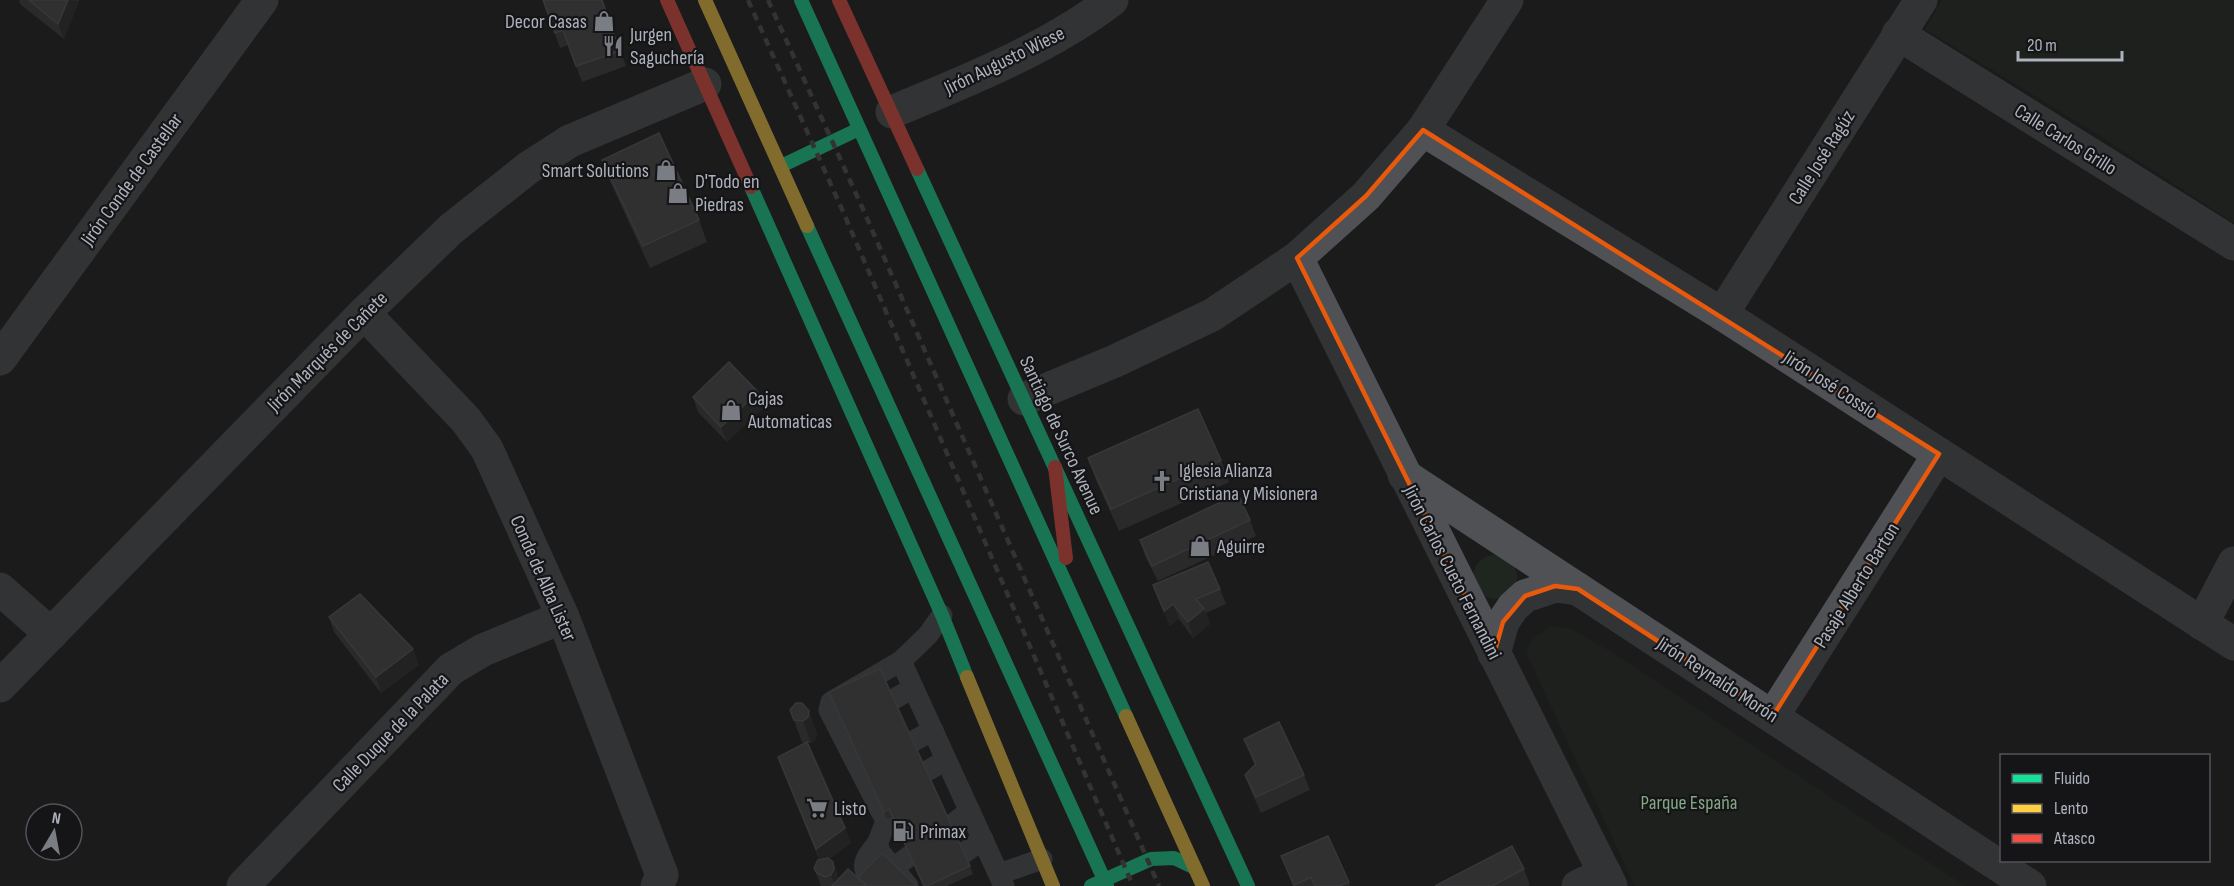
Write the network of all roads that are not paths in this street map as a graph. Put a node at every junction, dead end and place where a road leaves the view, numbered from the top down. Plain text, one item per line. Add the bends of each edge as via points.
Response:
1 (262, 0) edge
2 (667, 0) edge
3 (705, 0) edge
4 (801, 0) edge
5 (839, 0) edge
6 (1112, 0) edge
7 (1507, 0) edge
8 (1921, 0) edge
9 (1898, 34) junction
10 (705, 84) junction
11 (892, 112) junction
12 (860, 129) junction
13 (1423, 130) junction
14 (781, 166) junction
15 (2234, 244) edge
16 (1297, 258) junction
17 (364, 313) junction
18 (1722, 314) junction
19 (0, 359) edge
20 (1024, 399) junction
21 (1939, 454) junction
22 (1055, 467) junction
23 (1404, 475) junction
24 (2234, 563) edge
25 (0, 589) edge
26 (1070, 589) junction
27 (1578, 589) junction
28 (942, 615) junction
29 (563, 617) junction
30 (2202, 624) junction
31 (51, 634) junction
32 (2234, 644) edge
33 (1494, 654) junction
34 (901, 661) junction
35 (0, 686) edge
36 (913, 688) junction
37 (1773, 716) junction
38 (933, 730) junction
39 (839, 731) junction
40 (946, 760) junction
41 (860, 772) junction
42 (875, 801) junction
43 (970, 811) junction
44 (983, 839) junction
45 (878, 842) junction
46 (1042, 859) junction
47 (1195, 868) junction
48 (892, 869) junction
49 (1002, 880) edge
50 (663, 882) edge
51 (1105, 882) edge
52 (1598, 882) edge
53 (243, 886) edge
54 (876, 886) edge
55 (908, 886) edge
56 (920, 886) edge
57 (1053, 886) edge
58 (1091, 886) edge
59 (1203, 886) edge
60 (1248, 886) edge
61 (2030, 886) edge

1 - 19 street, Jirón Conde de Castellar
2 - 10 main road
3 - 14 main road
4 - 12 main road
5 - 11 main road, Santiago de Surco Avenue
6 - 11 street, Jirón Augusto Wiese via 1003,66
7 - 13 street
8 - 9 street, Calle José Ragúz
9 - 15 street, Calle Carlos Grillo
9 - 18 street, Calle José Ragúz
10 - 17 street, Jirón Marqués de Cañete via 570,141 528,168 451,229
10 - 28 main road
11 - 20 main road, Santiago de Surco Avenue
12 - 14 main road
12 - 26 main road
13 - 16 street via 1366,196
13 - 18 street, Jirón José Cossío
14 - 51 main road
16 - 20 street via 1212,315
16 - 23 street, Jirón Carlos Cueto Fernandini
17 - 29 street, Conde de Alba Lister via 466,420 487,449
17 - 31 street, Jirón Marqués de Cañete
18 - 21 street, Jirón José Cossío
20 - 22 main road, Santiago de Surco Avenue
21 - 30 street, Jirón José Cossío
21 - 37 street, Pasaje Alberto Barton
22 - 26 main road
22 - 60 main road, Santiago de Surco Avenue
23 - 27 street, Jirón Reynaldo Morón
23 - 33 street, Jirón Carlos Cueto Fernandini
24 - 30 street
25 - 31 street
26 - 47 main road
27 - 33 street via 1555,586 1525,596 1503,622
27 - 37 street, Jirón Reynaldo Morón
28 - 34 lane
28 - 46 main road
29 - 50 street, Conde de Alba Lister
29 - 53 street, Calle Duque de la Palata via 483,650 451,669
30 - 32 street, Jirón José Cossío
31 - 35 street, Jirón Marqués de Cañete
33 - 52 street, Jirón Carlos Cueto Fernandini
34 - 36 lane
34 - 39 lane via 831,702 829,710
36 - 38 lane
36 - 39 lane
37 - 61 street, Jirón Reynaldo Morón
38 - 40 lane
38 - 41 lane
39 - 41 lane
40 - 42 lane
40 - 43 lane
41 - 42 lane
42 - 45 lane via 886,821
43 - 44 lane
43 - 48 lane
44 - 49 lane
44 - 56 lane
45 - 48 lane via 879,851
45 - 54 lane via 863,867
46 - 49 lane
46 - 57 main road
47 - 51 main road via 1174,858 1151,858
47 - 59 main road
48 - 55 lane
51 - 58 main road

